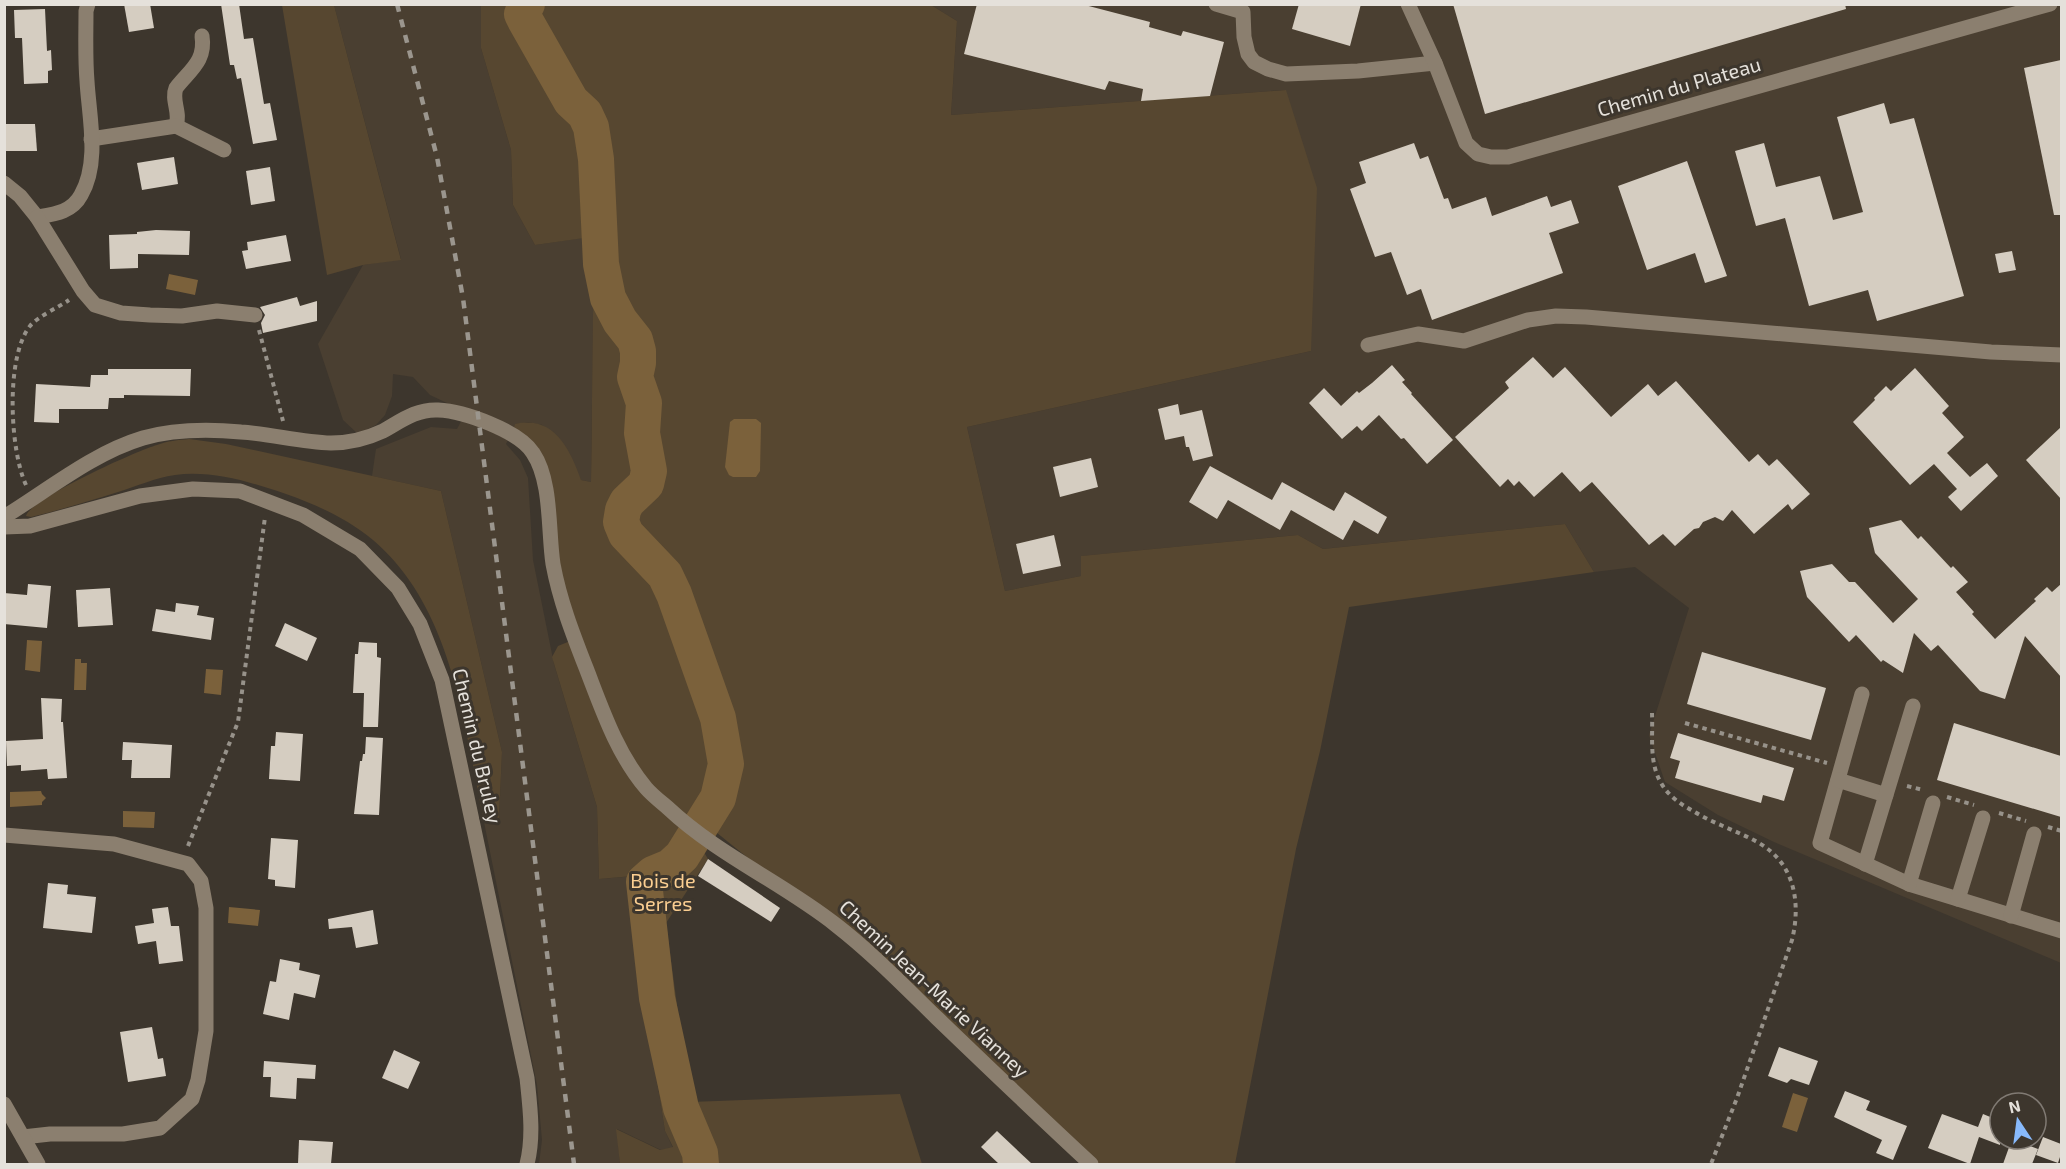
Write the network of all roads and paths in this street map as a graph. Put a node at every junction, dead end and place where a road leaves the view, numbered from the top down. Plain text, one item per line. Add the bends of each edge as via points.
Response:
1 (88, 4) edge
2 (1216, 4) edge
3 (1408, 4) edge
4 (2050, 4) edge
5 (201, 36) dead end
6 (1435, 63) junction
7 (176, 126) junction
8 (91, 140) junction
9 (224, 150) dead end
10 (4, 183) edge
11 (38, 217) junction
12 (83, 291) junction
13 (255, 315) joint
14 (1368, 345) dead end
15 (2061, 355) edge
16 (288, 438) junction
17 (33, 500) junction
18 (267, 502) junction
19 (4, 517) edge
20 (4, 527) edge
21 (1862, 694) dead end
22 (1913, 706) dead end
23 (1652, 713) dead end
24 (1685, 723) dead end
25 (1839, 773) junction
26 (1888, 788) junction
27 (1929, 797) joint
28 (1983, 818) dead end
29 (2034, 834) dead end
30 (4, 835) edge
31 (181, 862) junction
32 (1865, 864) junction
33 (1909, 884) junction
34 (1958, 899) junction
35 (2011, 916) junction
36 (2061, 929) edge
37 (4, 1104) edge
38 (23, 1137) junction
39 (38, 1164) edge
40 (527, 1164) edge
41 (1091, 1164) edge
42 (1711, 1164) edge

1 - 8 street
2 - 6 street via 1243,12 1244,37 1254,62 1286,74
3 - 6 street, Chemin du Plateau
4 - 6 street, Chemin du Plateau via 1508,156 1478,154 1466,143
5 - 7 street via 203,52 173,94
7 - 8 street
7 - 9 street
8 - 11 street via 90,172 81,196 64,212
10 - 11 street
11 - 12 street
12 - 13 street via 95,305 122,313 182,316 217,311
12 - 17 path via 31,324 18,356 12,416 21,474
13 - 16 path
14 - 15 street via 1418,334 1464,341 1528,320 1556,316
16 - 17 street, Chemin Jean-Marie Vianney via 199,430 144,438 87,464
16 - 41 street, Chemin Jean-Marie Vianney via 351,441 376,434 411,414 435,410 479,421 512,435 528,447 540,465 562,603 609,725 646,788 686,825 858,942
17 - 19 street, Chemin Jean-Marie Vianney
18 - 20 street, Chemin du Bruley via 240,491 193,489 140,496 30,526
18 - 31 path via 238,722
18 - 40 street, Chemin du Bruley via 303,515 360,549 398,588 420,624 442,680 527,1078 531,1130
21 - 25 street
22 - 26 street
23 - 42 path via 1655,768 1664,788 1684,806 1761,844 1776,856 1788,873 1797,903 1792,940
24 - 25 path
25 - 26 street
25 - 32 street via 1820,843
26 - 27 path
26 - 32 street
27 - 33 street
28 - 34 street
29 - 35 street
30 - 31 street via 114,844
31 - 38 street via 188,864 201,881 206,908 206,1030 192,1099 160,1128 123,1134
32 - 33 street
33 - 34 street
34 - 35 street
35 - 36 street
37 - 38 street
38 - 39 street

